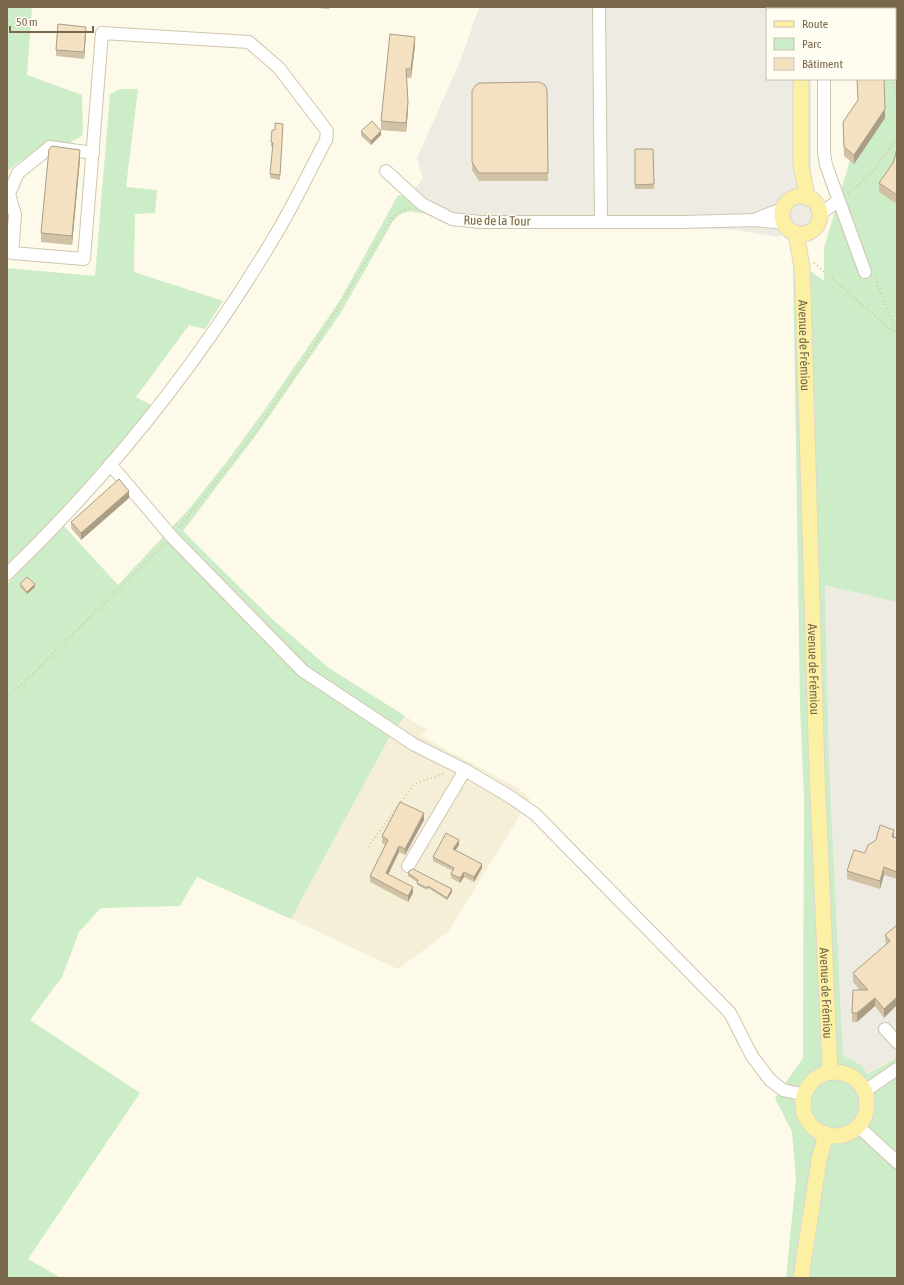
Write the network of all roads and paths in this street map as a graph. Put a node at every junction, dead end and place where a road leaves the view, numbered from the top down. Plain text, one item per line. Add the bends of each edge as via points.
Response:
1 (599, 7) edge
2 (801, 80) edge
3 (824, 80) edge
4 (892, 80) edge
5 (897, 96) edge
6 (897, 139) edge
7 (93, 153) junction
8 (386, 171) dead end
9 (8, 194) edge
10 (838, 201) junction
11 (810, 202) junction
12 (414, 208) dead end
13 (783, 216) junction
14 (600, 221) junction
15 (801, 234) junction
16 (807, 263) junction
17 (865, 272) joint
18 (896, 334) edge
19 (110, 464) junction
20 (172, 537) junction
21 (7, 574) edge
22 (7, 699) edge
23 (465, 770) junction
24 (368, 846) dead end
25 (408, 866) dead end
26 (885, 1029) dead end
27 (897, 1042) edge
28 (897, 1069) edge
29 (830, 1072) junction
30 (865, 1091) junction
31 (804, 1095) junction
32 (858, 1126) junction
33 (826, 1134) junction
34 (897, 1162) edge
35 (801, 1278) edge

1 - 14 street
2 - 11 main road via 801,165
3 - 10 street via 824,153
4 - 5 path
6 - 10 path via 870,175
7 - 9 street via 50,148 18,173
7 - 9 street via 84,259 12,253 15,215
7 - 19 street via 102,33 249,42 279,68 326,131 326,140 280,228 222,320 173,387
8 - 14 street, Rue de la Tour via 422,204 452,218 480,222
10 - 11 street
10 - 17 street
11 - 13 main road via 789,200
11 - 15 main road via 817,226
12 - 20 path via 405,209 393,217 317,342 259,426
13 - 14 street, Rue de la Tour via 755,220 683,222
13 - 15 main road via 787,228
15 - 16 main road, Avenue de Frémiou
16 - 18 path
16 - 29 main road, Avenue de Frémiou via 817,764
17 - 18 path via 874,275
19 - 20 street
19 - 21 street via 52,531
20 - 22 path
20 - 23 street via 303,671 413,744
23 - 24 path via 441,774 414,784
23 - 25 street
23 - 31 street via 535,814 730,1013 752,1056 770,1080 783,1090
26 - 27 street
28 - 30 street
29 - 30 main road via 851,1075
29 - 31 main road via 814,1080
30 - 32 main road via 867,1110
31 - 33 main road via 803,1105 810,1123
32 - 33 main road via 843,1135
32 - 34 street
33 - 35 main road

